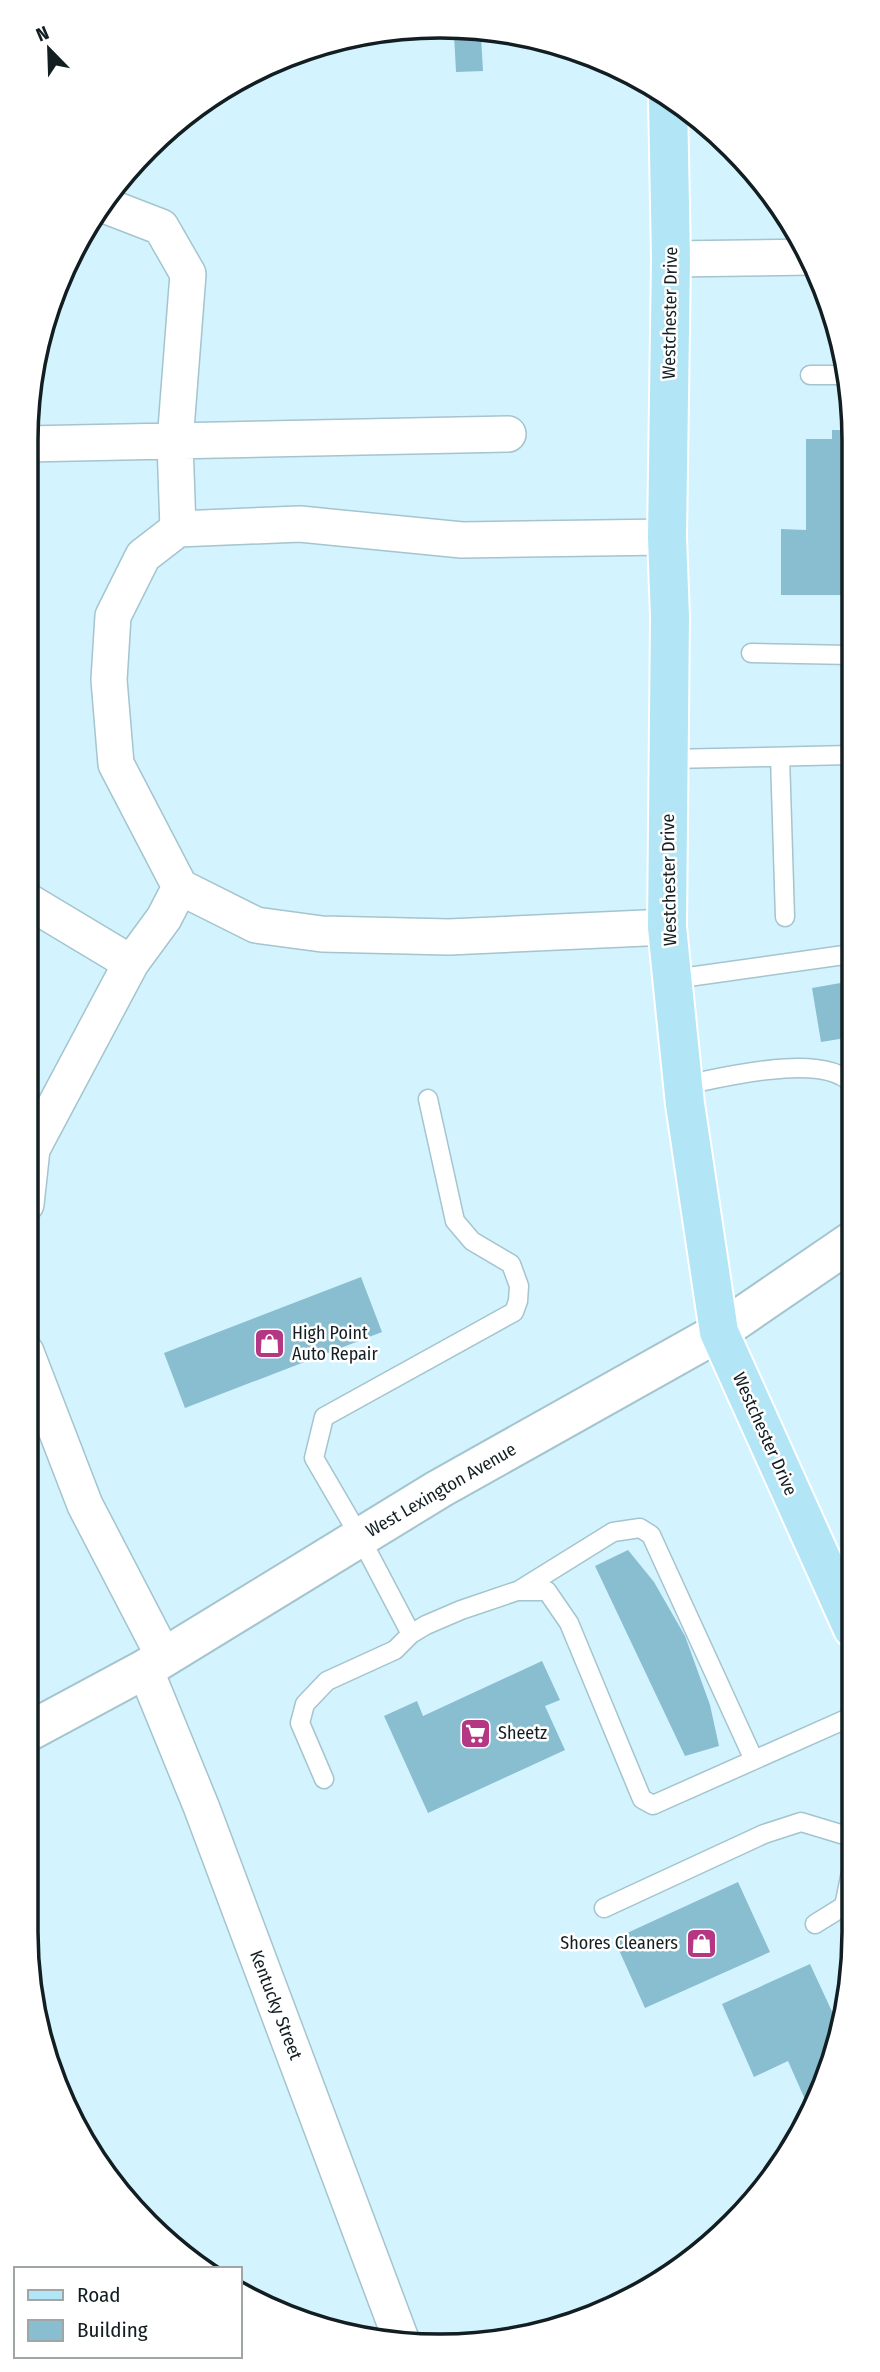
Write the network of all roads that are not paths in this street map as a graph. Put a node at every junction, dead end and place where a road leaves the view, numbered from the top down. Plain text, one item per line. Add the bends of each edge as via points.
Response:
1 (668, 110) edge
2 (112, 208) edge
3 (797, 257) edge
4 (671, 259) junction
5 (810, 375) dead end
6 (836, 375) edge
7 (508, 434) dead end
8 (175, 442) junction
9 (38, 444) edge
10 (178, 529) junction
11 (667, 537) junction
12 (751, 653) dead end
13 (842, 655) edge
14 (842, 755) edge
15 (779, 757) junction
16 (669, 760) junction
17 (180, 887) junction
18 (38, 907) edge
19 (785, 917) dead end
20 (667, 927) junction
21 (842, 955) edge
22 (131, 964) junction
23 (674, 979) junction
24 (842, 1077) edge
25 (684, 1085) junction
26 (428, 1099) dead end
27 (38, 1133) edge
28 (842, 1248) edge
29 (719, 1332) junction
30 (38, 1383) edge
31 (360, 1537) junction
32 (842, 1574) edge
33 (517, 1591) junction
34 (411, 1634) junction
35 (154, 1663) junction
36 (842, 1721) edge
37 (38, 1726) edge
38 (754, 1760) junction
39 (324, 1779) dead end
40 (842, 1835) edge
41 (842, 1907) edge
42 (604, 1908) dead end
43 (815, 1924) dead end
44 (398, 2331) edge

1 - 4 main road, Westchester Drive
2 - 8 street via 161,228 188,274
3 - 4 street
4 - 11 main road, Westchester Drive
5 - 6 lane
7 - 8 street
8 - 9 street
8 - 10 street
10 - 11 street via 300,524 462,540
10 - 17 street via 143,556 113,616 109,680 116,764
11 - 16 main road, Westchester Drive
12 - 13 lane
14 - 15 lane
15 - 16 lane
15 - 19 lane
16 - 20 main road, Westchester Drive
17 - 20 street via 256,925 322,933 449,937
17 - 22 street
18 - 22 street
20 - 23 main road, Westchester Drive
21 - 23 lane
22 - 27 street
23 - 25 main road, Westchester Drive
24 - 25 lane via 822,1069 767,1069
25 - 29 main road, Westchester Drive
26 - 31 lane via 455,1221 472,1241 511,1264 519,1286 518,1301 514,1312 324,1417 314,1458
28 - 29 street, West Lexington Avenue
29 - 31 street, West Lexington Avenue
29 - 32 main road, Westchester Drive
30 - 35 street, Kentucky Street
31 - 34 lane
31 - 35 street, West Lexington Avenue
33 - 34 lane
33 - 38 lane via 547,1591 569,1623 642,1799 653,1804
33 - 38 lane via 613,1532 640,1528 650,1535
34 - 39 lane via 395,1650 327,1681 305,1704 300,1723
35 - 37 street, West Lexington Avenue
35 - 44 street, Kentucky Street via 201,1806
36 - 38 lane
40 - 42 lane via 801,1822 764,1834
41 - 43 lane

